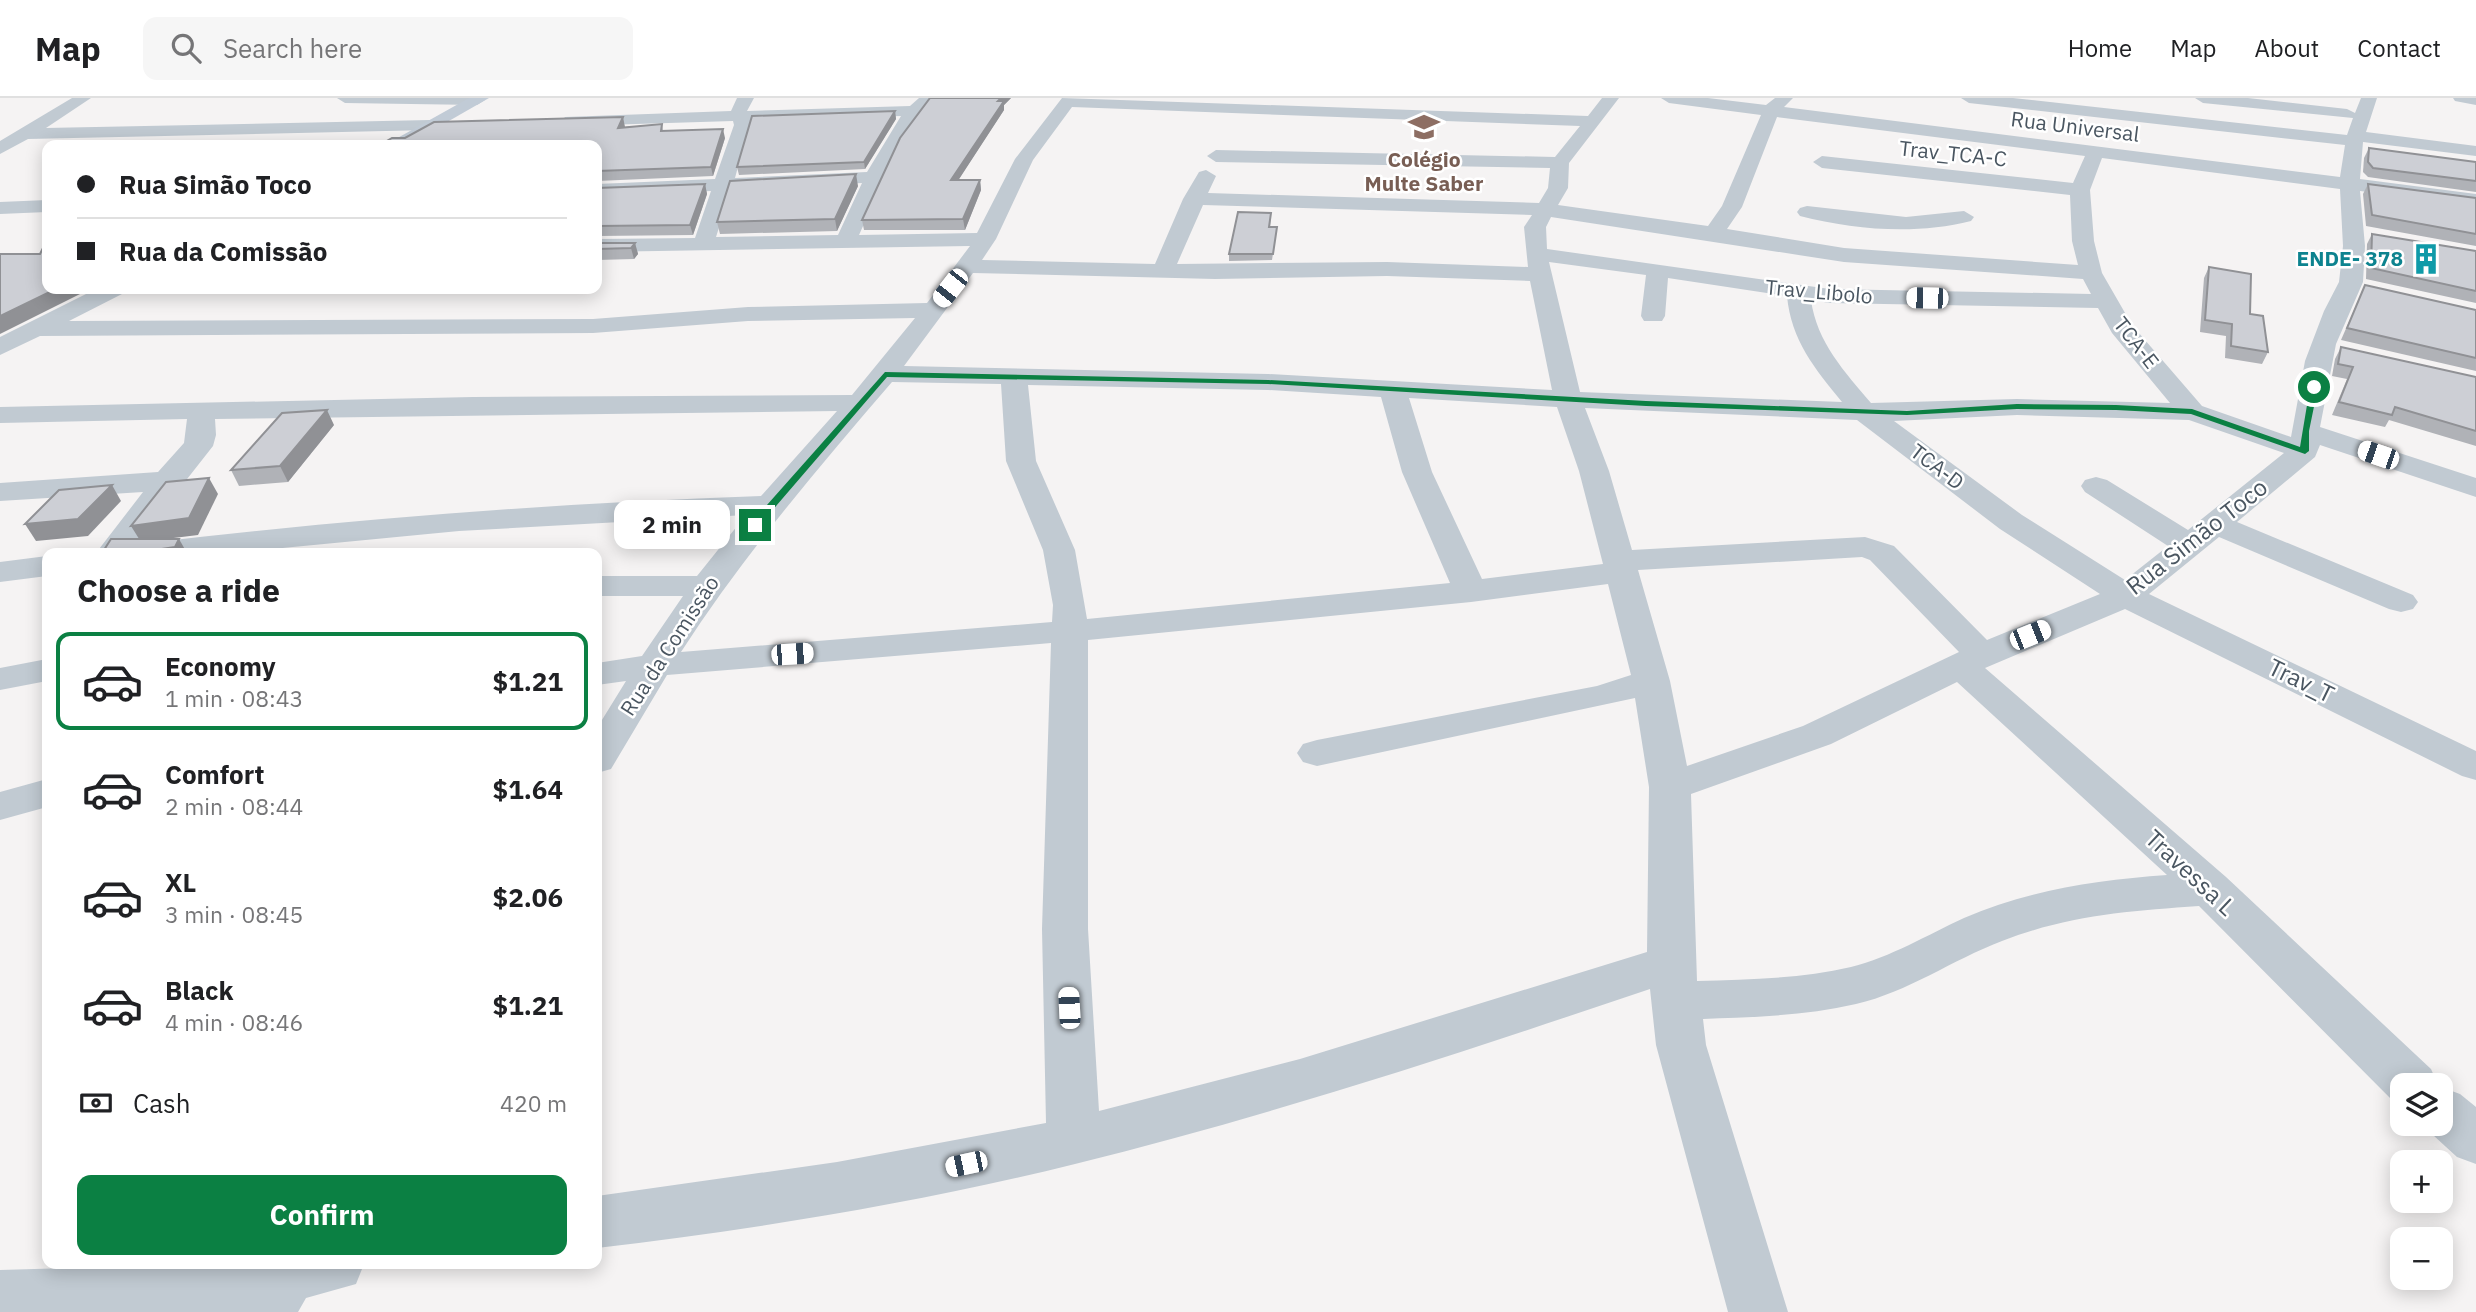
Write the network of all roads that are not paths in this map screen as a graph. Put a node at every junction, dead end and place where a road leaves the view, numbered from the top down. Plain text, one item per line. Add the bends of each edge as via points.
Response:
1 (83, 98) edge
2 (345, 98) edge
3 (646, 98) edge
4 (929, 98) edge
5 (1669, 98) edge
6 (1969, 98) edge
7 (2203, 98) edge
8 (2461, 98) edge
9 (479, 99) edge
10 (1062, 99) edge
11 (2476, 100) edge
12 (1240, 103) edge
13 (1779, 103) edge
14 (744, 107) edge
15 (1602, 109) edge
16 (912, 111) junction
17 (1837, 118) junction
18 (624, 120) junction
19 (549, 121) edge
20 (577, 121) junction
21 (474, 122) edge
22 (2360, 123) edge
23 (433, 124) junction
24 (283, 129) junction
25 (24, 134) junction
26 (567, 137) edge
27 (262, 140) edge
28 (403, 140) edge
29 (0, 149) edge
30 (2476, 151) edge
31 (2095, 153) junction
32 (1216, 156) junction
33 (1560, 163) junction
34 (1818, 175) junction
35 (877, 177) junction
36 (724, 184) junction
37 (2350, 184) junction
38 (602, 190) edge
39 (2080, 190) junction
40 (1193, 199) junction
41 (2476, 200) edge
42 (42, 206) edge
43 (0, 208) edge
44 (1545, 210) junction
45 (1807, 212) junction
46 (1964, 217) dead end
47 (1713, 234) junction
48 (985, 239) junction
49 (846, 241) junction
50 (703, 245) junction
51 (602, 246) edge
52 (1791, 247) junction
53 (1538, 264) junction
54 (967, 266) junction
55 (1658, 269) junction
56 (1163, 271) junction
57 (2091, 273) junction
58 (1798, 293) junction
59 (104, 294) edge
60 (2104, 301) junction
61 (933, 310) junction
62 (1653, 316) dead end
63 (34, 329) junction
64 (0, 347) edge
65 (885, 374) junction
66 (1014, 377) junction
67 (1392, 388) junction
68 (1568, 400) junction
69 (860, 403) junction
70 (201, 410) junction
71 (1863, 411) junction
72 (2192, 412) junction
73 (0, 415) edge
74 (2305, 441) junction
75 (167, 481) junction
76 (2096, 486) dead end
77 (2476, 488) edge
78 (0, 492) edge
79 (770, 505) junction
80 (2215, 524) junction
81 (2189, 545) junction
82 (117, 548) edge
83 (189, 548) edge
84 (1621, 566) junction
85 (42, 567) edge
86 (0, 572) edge
87 (602, 586) edge
88 (707, 586) junction
89 (1471, 592) junction
90 (2126, 596) junction
91 (2400, 602) dead end
92 (1067, 633) junction
93 (1972, 660) junction
94 (654, 665) junction
95 (42, 671) edge
96 (602, 673) edge
97 (0, 679) edge
98 (1651, 681) junction
99 (602, 752) edge
100 (1317, 753) dead end
101 (2476, 767) edge
102 (1670, 787) junction
103 (42, 794) edge
104 (0, 806) edge
105 (2210, 890) junction
106 (1674, 982) junction
107 (2400, 1073) edge
108 (2453, 1120) edge
109 (2476, 1140) edge
110 (1074, 1141) junction
111 (602, 1221) edge
112 (295, 1278) edge
113 (0, 1299) edge
114 (1758, 1312) edge

1 - 25 street
2 - 9 street
3 - 18 street
4 - 16 street
5 - 13 street, Rua Universal
6 - 22 street
7 - 22 street
8 - 11 street
9 - 23 main road
10 - 12 street
10 - 48 street, Rua da Comissão via 1024,159
12 - 15 street
12 - 32 street
13 - 17 street, Rua Universal
13 - 47 street via 1732,207
14 - 16 street
14 - 18 street
14 - 36 street via 743,125
15 - 33 street
16 - 35 street
17 - 31 street, Rua Universal
17 - 34 street
18 - 20 street
19 - 20 street
20 - 26 street
21 - 23 street
22 - 30 street
22 - 37 street
23 - 24 street
23 - 28 main road
24 - 25 street
24 - 27 street
25 - 29 street
31 - 37 street, Rua Universal
31 - 39 street, TCA-E
32 - 33 street
32 - 40 street
33 - 44 street via 1558,188
34 - 39 street, Trav_TCA-C
34 - 45 street
35 - 36 street
35 - 49 street
36 - 38 street
36 - 50 street
37 - 41 street, Rua Universal
37 - 74 street via 2367,235 2363,288 2336,311 2337,350
39 - 57 street, TCA-E via 2083,241
40 - 44 street
40 - 56 street
42 - 43 street
44 - 47 street
44 - 53 street via 1535,227
45 - 46 street via 1914,224
45 - 52 street
47 - 52 street
48 - 49 street
48 - 54 street, Rua da Comissão
49 - 50 street
50 - 51 street
52 - 57 street via 1896,260
53 - 55 street, Trav_Libolo
53 - 56 street, Trav_Libolo
53 - 68 street
54 - 56 street, Trav_Libolo
54 - 61 street, Rua da Comissão
55 - 58 street, Trav_Libolo
55 - 62 street
57 - 60 street, TCA-E
58 - 60 street, Trav_Libolo
58 - 71 street, TCA-D via 1801,318 1811,342
59 - 63 street
60 - 72 street, TCA-E
61 - 63 street via 748,314 593,326
61 - 65 street, Rua da Comissão
63 - 64 street
65 - 66 street
65 - 69 street, Rua da Comissão
66 - 67 street
66 - 92 street via 1021,461 1059,550 1070,605
67 - 68 street
67 - 89 street via 1416,472
68 - 71 street
68 - 84 street
69 - 70 street
69 - 79 street, Rua da Comissão
70 - 73 street
70 - 75 street via 198,446
71 - 72 street via 2042,407
71 - 90 street, TCA-D via 2011,522
72 - 74 street
74 - 77 street
74 - 80 street, Rua Simão Toco
75 - 78 street
75 - 82 street
76 - 81 street
79 - 83 street via 487,518
79 - 88 street, Rua da Comissão
80 - 81 street, Rua Simão Toco
80 - 91 street
81 - 90 street, Rua Simão Toco
84 - 89 street, Travessa L
84 - 93 street, Travessa L via 1865,547 1882,553
84 - 98 street
85 - 86 street
87 - 88 street
88 - 94 street, Rua da Comissão
89 - 92 street, Travessa L
90 - 93 street, Rua Simão Toco
90 - 101 street, Trav_T
92 - 94 street, Travessa L
92 - 110 street via 1065,929
93 - 102 street, Rua Simão Toco via 1817,735
93 - 105 street, Travessa L
94 - 96 street, Travessa L
94 - 99 street, Rua da Comissão
95 - 97 street
98 - 100 street via 1603,696
98 - 102 street
102 - 106 street
103 - 104 street
105 - 106 street via 2116,895 2050,906 1982,930 1923,960 1857,985 1795,996
105 - 107 street, Travessa L
106 - 110 street
106 - 114 street via 1681,1045
108 - 109 street
110 - 111 street via 858,1186
112 - 113 street via 197,1294

